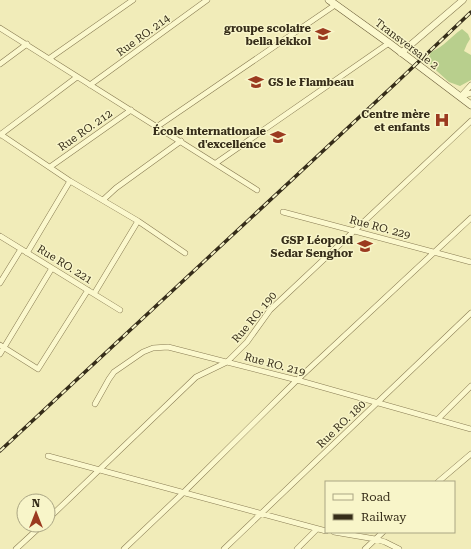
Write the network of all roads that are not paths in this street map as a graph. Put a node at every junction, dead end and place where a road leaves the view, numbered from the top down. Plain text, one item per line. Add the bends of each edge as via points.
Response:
1 (133, 0) edge
2 (207, 0) edge
3 (329, 0) edge
4 (463, 0) edge
5 (335, 5) junction
6 (0, 28) edge
7 (389, 43) junction
8 (27, 44) junction
9 (401, 53) junction
10 (50, 58) junction
11 (0, 64) edge
12 (77, 77) junction
13 (90, 85) junction
14 (471, 85) edge
15 (471, 93) edge
16 (460, 97) junction
17 (471, 105) edge
18 (131, 110) junction
19 (471, 121) edge
20 (158, 126) junction
21 (0, 134) edge
22 (181, 141) junction
23 (216, 163) junction
24 (50, 167) junction
25 (70, 180) junction
26 (257, 190) dead end
27 (103, 200) junction
28 (283, 212) dead end
29 (471, 218) edge
30 (138, 221) junction
31 (354, 231) junction
32 (0, 236) edge
33 (21, 249) junction
34 (435, 252) junction
35 (28, 253) junction
36 (185, 253) dead end
37 (471, 262) edge
38 (52, 268) junction
39 (0, 283) edge
40 (88, 290) junction
41 (94, 294) junction
42 (120, 310) dead end
43 (470, 316) edge
44 (2, 346) edge
45 (0, 354) edge
46 (227, 362) junction
47 (297, 380) junction
48 (471, 386) edge
49 (377, 403) junction
50 (95, 404) dead end
51 (438, 419) junction
52 (471, 429) edge
53 (471, 454) edge
54 (48, 456) dead end
55 (100, 469) junction
56 (439, 481) edge
57 (184, 492) junction
58 (56, 511) edge
59 (261, 514) junction
60 (317, 529) junction
61 (325, 531) edge
62 (33, 533) edge
63 (340, 533) edge
64 (382, 533) edge
65 (375, 539) junction
66 (16, 549) edge
67 (124, 549) edge
68 (224, 549) edge
69 (297, 549) edge
70 (365, 549) edge
71 (399, 549) edge

1 - 10 street
2 - 13 street, Rue RO. 214
3 - 5 main road, Transversale 2
4 - 9 street
5 - 7 main road, Transversale 2
5 - 20 street
6 - 8 street
7 - 9 main road, Transversale 2
7 - 23 street
8 - 10 street
8 - 11 street
9 - 16 main road, Transversale 2
10 - 12 street
12 - 13 street
12 - 21 street
13 - 18 street
14 - 16 street
15 - 16 street
16 - 17 main road, Transversale 2
18 - 20 street
18 - 24 street, Rue RO. 212
19 - 31 street, Rue RO. 190
20 - 22 street
21 - 24 street
22 - 23 street
22 - 27 street
23 - 26 street
24 - 25 street
25 - 27 street
25 - 35 street
27 - 30 street
28 - 31 street, Rue RO. 229
29 - 34 street
30 - 36 street
30 - 41 street
31 - 34 street, Rue RO. 229
31 - 46 street, Rue RO. 190 via 270,310 247,342
32 - 33 street, Rue RO. 221
33 - 35 street, Rue RO. 221
33 - 39 street
34 - 37 street, Rue RO. 229
34 - 47 street
35 - 38 street, Rue RO. 221
38 - 40 street, Rue RO. 221
38 - 44 street
40 - 41 street, Rue RO. 221
40 - 44 street via 38,369
41 - 42 street, Rue RO. 221
43 - 49 street, Rue RO. 180
44 - 45 street
46 - 47 street, Rue RO. 219
46 - 50 street, Rue RO. 219 via 168,347 153,348 114,372
46 - 55 street, Rue RO. 190 via 196,377
47 - 49 street, Rue RO. 219
47 - 57 street
48 - 51 street
49 - 51 street, Rue RO. 219
49 - 59 street, Rue RO. 180
51 - 52 street, Rue RO. 219
53 - 56 street
54 - 55 street
55 - 57 street
55 - 58 street, Rue RO. 190
57 - 59 street
57 - 67 street
59 - 60 street
59 - 68 street, Rue RO. 180
60 - 61 street
60 - 69 street
62 - 66 street
63 - 65 street
64 - 65 street
65 - 70 street
65 - 71 street

